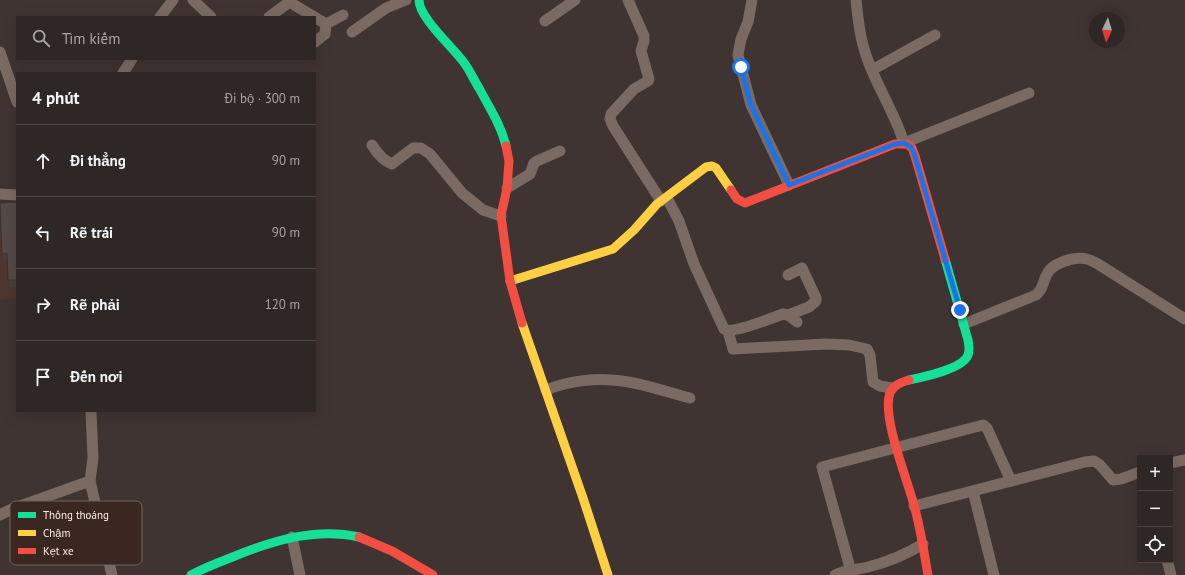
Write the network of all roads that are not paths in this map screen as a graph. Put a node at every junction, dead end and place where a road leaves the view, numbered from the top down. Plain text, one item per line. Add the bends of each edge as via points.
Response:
1 (173, 0) edge
2 (193, 0) edge
3 (406, 0) edge
4 (419, 0) edge
5 (575, 0) edge
6 (628, 0) edge
7 (752, 0) edge
8 (856, 0) edge
9 (343, 15) dead end
10 (161, 16) edge
11 (210, 16) edge
12 (269, 16) edge
13 (313, 16) edge
14 (316, 18) edge
15 (545, 21) dead end
16 (326, 24) junction
17 (352, 32) dead end
18 (935, 36) dead end
19 (316, 41) edge
20 (0, 52) edge
21 (131, 60) edge
22 (872, 70) junction
23 (124, 72) edge
24 (1029, 93) dead end
25 (16, 99) edge
26 (904, 143) junction
27 (372, 145) dead end
28 (560, 151) dead end
29 (789, 185) junction
30 (507, 188) junction
31 (0, 194) edge
32 (16, 195) edge
33 (664, 200) junction
34 (501, 216) junction
35 (788, 275) dead end
36 (510, 281) junction
37 (1185, 319) edge
38 (964, 324) junction
39 (728, 331) junction
40 (892, 388) junction
41 (546, 390) junction
42 (690, 398) dead end
43 (91, 412) edge
44 (896, 447) junction
45 (1185, 460) edge
46 (1173, 462) edge
47 (1137, 473) edge
48 (90, 481) junction
49 (1011, 481) junction
50 (973, 491) junction
51 (34, 501) edge
52 (95, 501) edge
53 (914, 506) junction
54 (10, 510) edge
55 (0, 515) edge
56 (292, 538) junction
57 (923, 544) junction
58 (1168, 563) edge
59 (110, 565) edge
60 (851, 572) edge
61 (428, 573) edge
62 (112, 575) edge
63 (191, 575) edge
64 (300, 575) edge
65 (608, 575) edge
66 (835, 575) edge
67 (928, 575) edge
68 (994, 575) edge
69 (1171, 575) edge

1 - 10 street
2 - 11 street
3 - 17 street via 393,4
4 - 30 street via 424,14 465,64 494,114 508,152
5 - 15 street
6 - 33 street via 644,36 641,51 649,79 634,89 611,114 610,119
7 - 29 street via 738,55 751,105
8 - 22 street via 859,28
9 - 16 street
12 - 13 street via 288,3
14 - 16 street
16 - 19 street via 325,34
18 - 22 street
20 - 25 street
21 - 23 street
22 - 26 street via 899,125
24 - 26 street
26 - 29 street via 895,144
26 - 38 street via 911,147 914,153
27 - 34 street via 378,154 392,164 413,148 424,149 462,193 483,210
28 - 30 street via 537,161 530,174
29 - 33 street via 743,202 737,199 717,168 710,165
30 - 34 street
31 - 32 street
33 - 36 street via 614,249
33 - 39 street via 679,221 694,264 722,326
34 - 36 street
35 - 39 street via 802,268 816,301 792,318 783,314
36 - 41 street via 520,319
37 - 38 street via 1098,264 1087,259 1078,259 1064,261 1051,268 1041,291 1036,295
38 - 40 street via 970,351 966,359 958,366 899,383
39 - 40 street via 733,349 849,344 866,349 870,355 873,382
40 - 44 street via 889,395 890,418
41 - 42 street via 581,382 620,380
41 - 65 street
43 - 48 street via 93,458
44 - 49 street via 983,425 987,428
44 - 53 street
44 - 60 street via 822,467
45 - 46 street
47 - 49 street via 1113,480 1094,461
48 - 51 street
48 - 52 street
49 - 50 street
50 - 53 street
50 - 68 street
53 - 57 street
54 - 55 street
56 - 61 street via 311,534 348,535 391,551
56 - 63 street via 252,549
56 - 64 street
57 - 60 street via 906,554
57 - 67 street
58 - 69 street
59 - 62 street
60 - 66 street

